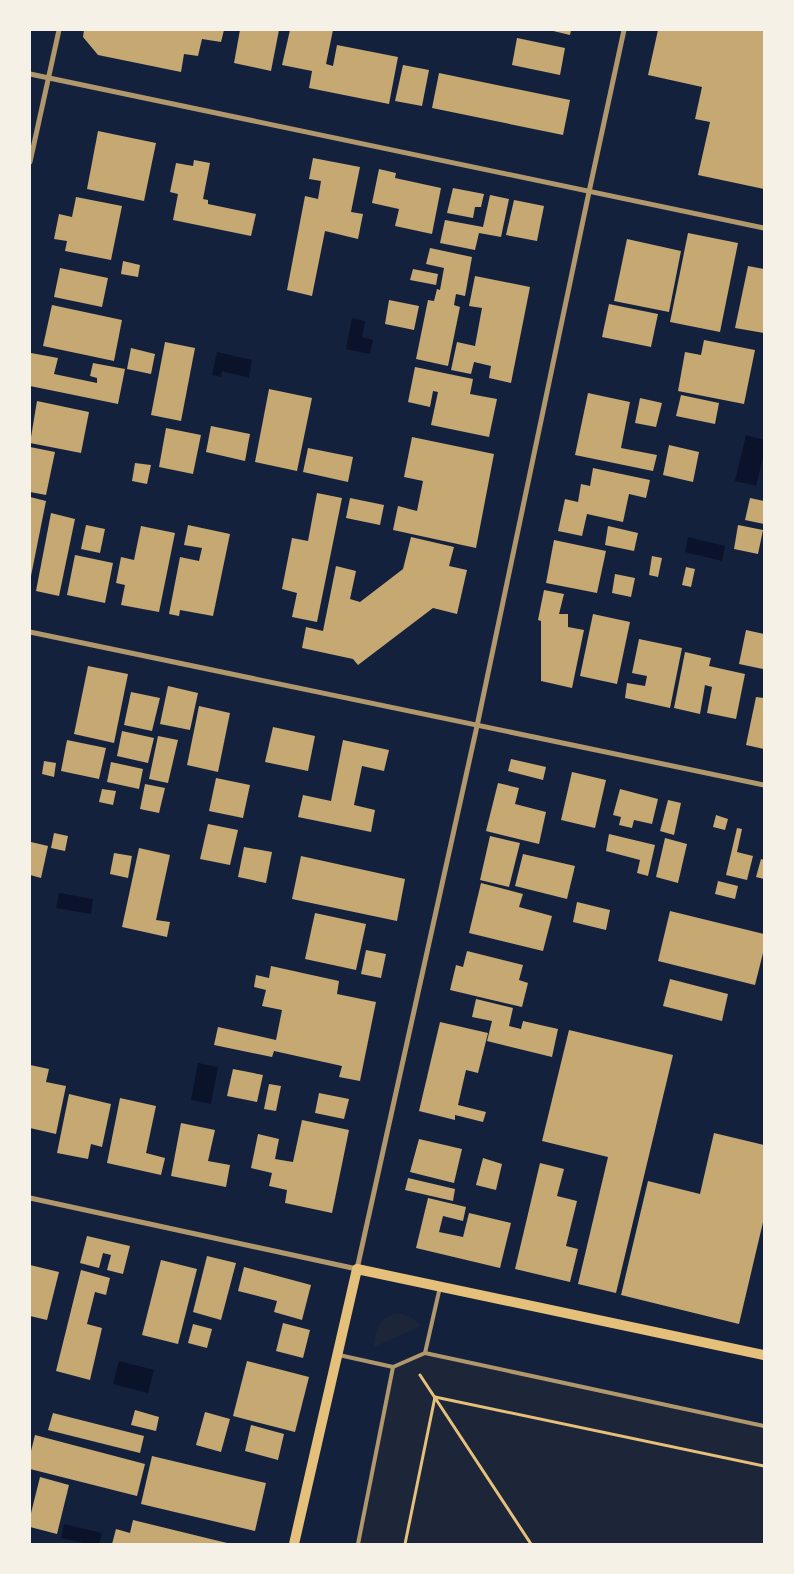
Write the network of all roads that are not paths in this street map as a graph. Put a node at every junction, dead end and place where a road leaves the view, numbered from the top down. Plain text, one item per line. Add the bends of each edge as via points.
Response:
1 (58, 30) edge
2 (624, 30) edge
3 (30, 74) edge
4 (48, 78) junction
5 (30, 162) edge
6 (589, 192) junction
7 (764, 228) edge
8 (30, 632) edge
9 (477, 726) junction
10 (764, 785) edge
11 (30, 1198) edge
12 (357, 1269) junction
13 (440, 1287) junction
14 (425, 1353) junction
15 (337, 1354) junction
16 (764, 1355) edge
17 (393, 1367) junction
18 (764, 1426) edge
19 (294, 1544) edge
20 (358, 1544) edge

1 - 4 street
2 - 6 street
3 - 4 street
4 - 5 street
4 - 6 street
6 - 7 street
6 - 9 street
8 - 9 street
9 - 10 street
9 - 12 street
11 - 12 street
12 - 13 main road
12 - 15 main road
13 - 14 lane
13 - 16 main road
14 - 17 lane
14 - 18 lane
15 - 17 lane
15 - 19 main road
17 - 20 lane

